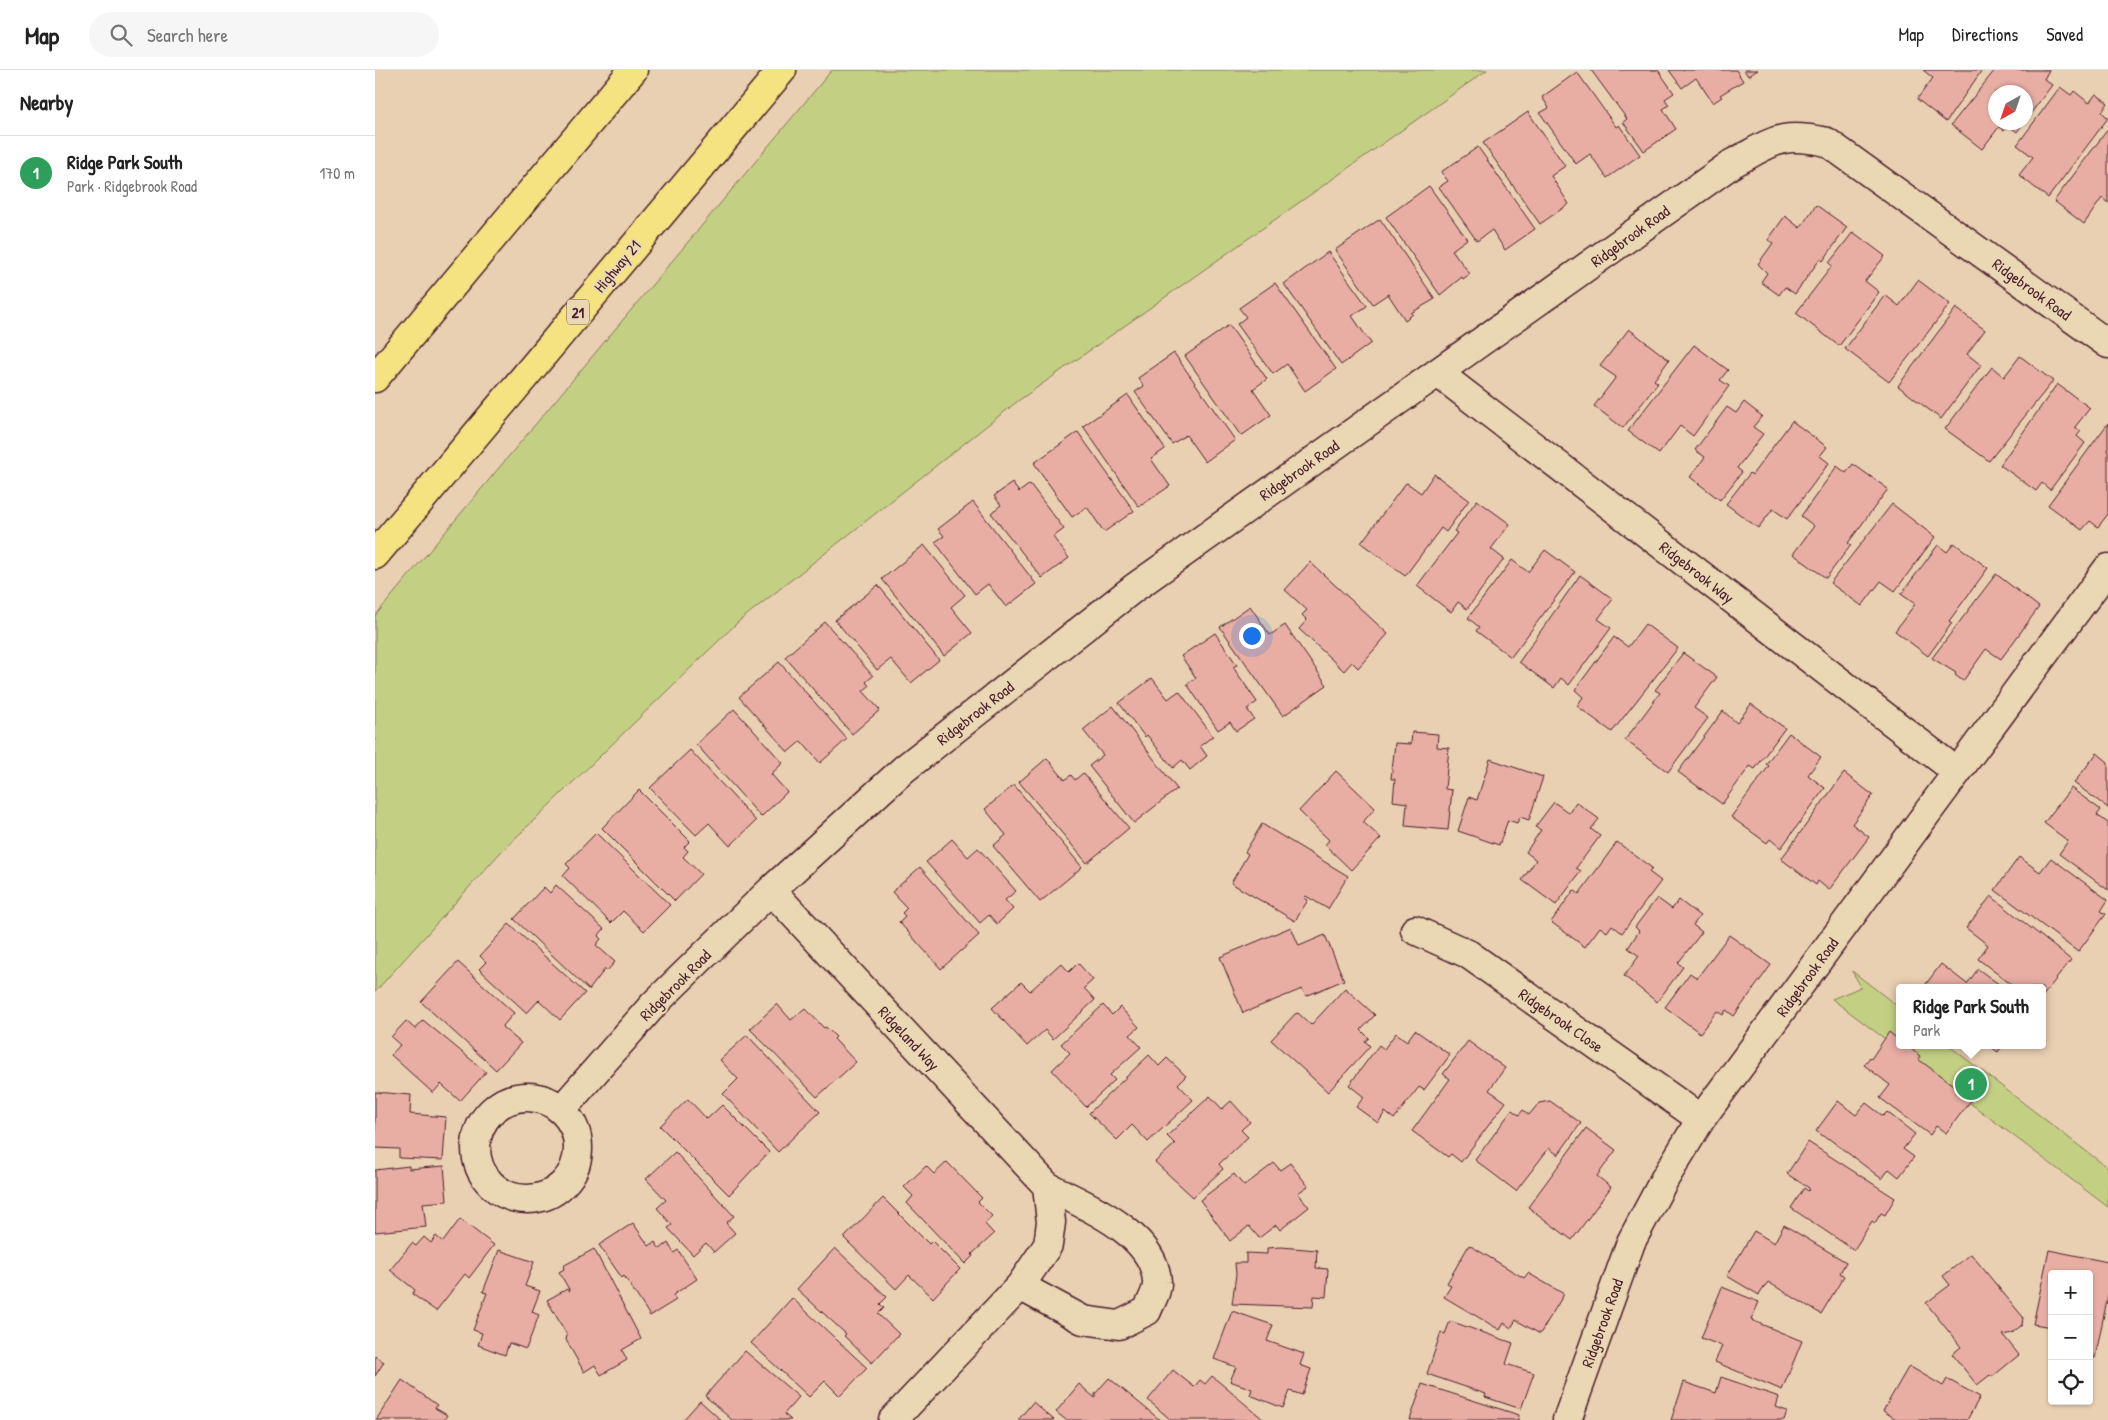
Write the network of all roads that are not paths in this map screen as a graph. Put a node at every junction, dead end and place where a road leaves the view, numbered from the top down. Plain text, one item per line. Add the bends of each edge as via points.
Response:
1 (633, 70) edge
2 (782, 70) edge
3 (2108, 344) edge
4 (1438, 373) junction
5 (375, 378) edge
6 (375, 555) edge
7 (2108, 568) edge
8 (1957, 771) junction
9 (771, 890) junction
10 (1415, 930) dead end
11 (562, 1109) dead end
12 (1701, 1119) junction
13 (1047, 1186) junction
14 (1020, 1286) junction
15 (893, 1420) edge
16 (1567, 1420) edge

1 - 5 main road
2 - 6 main road, Highway 21 / 21
3 - 4 street, Ridgebrook Road via 1827,142 1797,136 1779,138 1733,163
4 - 8 street, Ridgebrook Way
4 - 9 street, Ridgebrook Road via 1134,588 904,769
7 - 8 street, Ridgebrook Road
8 - 12 street, Ridgebrook Road
9 - 11 street, Ridgebrook Road via 655,1004
9 - 13 street, Ridgeland Way
10 - 12 street, Ridgebrook Close via 1468,954
12 - 16 street, Ridgebrook Road via 1631,1242
13 - 14 street via 1051,1222 1048,1245
13 - 14 street, Ridgeland Way via 1105,1216 1131,1236 1152,1260 1158,1284 1147,1311 1119,1325 1083,1320
14 - 15 street

